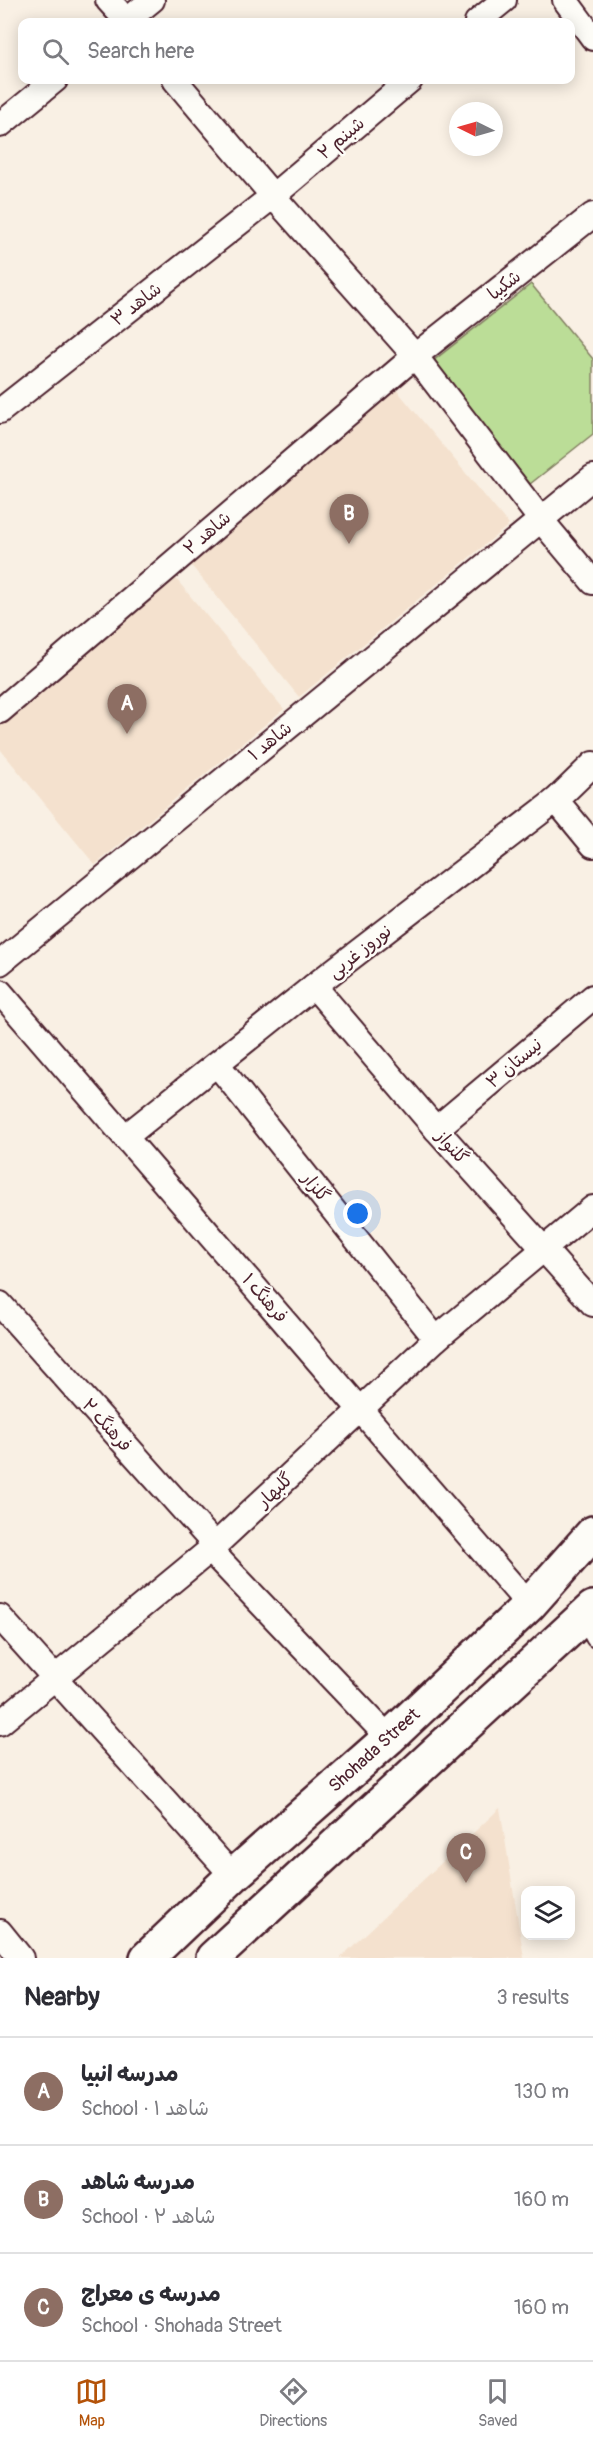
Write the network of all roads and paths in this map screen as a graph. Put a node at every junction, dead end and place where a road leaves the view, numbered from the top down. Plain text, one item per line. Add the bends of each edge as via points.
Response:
1 (108, 0) edge
2 (152, 0) edge
3 (504, 0) edge
4 (565, 0) edge
5 (123, 18) edge
6 (131, 18) edge
7 (482, 18) edge
8 (593, 38) edge
9 (50, 84) edge
10 (178, 84) edge
11 (405, 84) edge
12 (0, 124) edge
13 (273, 196) junction
14 (593, 215) edge
15 (415, 356) junction
16 (0, 411) edge
17 (593, 477) edge
18 (541, 520) junction
19 (593, 582) edge
20 (0, 711) edge
21 (593, 764) edge
22 (556, 800) junction
23 (593, 845) edge
24 (0, 963) edge
25 (314, 986) junction
26 (0, 993) edge
27 (593, 997) edge
28 (217, 1064) junction
29 (436, 1128) junction
30 (125, 1137) junction
31 (593, 1208) edge
32 (543, 1249) junction
33 (0, 1304) edge
34 (593, 1304) edge
35 (436, 1339) junction
36 (362, 1409) junction
37 (593, 1533) edge
38 (212, 1548) junction
39 (530, 1605) junction
40 (0, 1617) edge
41 (589, 1623) edge
42 (54, 1680) junction
43 (0, 1723) edge
44 (388, 1738) junction
45 (233, 1876) junction
46 (0, 1932) edge
47 (21, 1958) edge
48 (147, 1958) edge
49 (213, 1958) edge

1 - 5 street
2 - 6 street
3 - 7 street
4 - 8 street
9 - 12 street
10 - 13 street
11 - 13 street, شبنم ۲
13 - 15 street
13 - 16 street, شاهد ۳
14 - 15 street, شکیبا
15 - 18 street
15 - 20 street, شاهد ۲
17 - 18 street, شاهد ۱
18 - 19 street
18 - 24 street, شاهد ۱
21 - 22 street, نوروز غربی
22 - 23 street
22 - 25 street, نوروز غربی
25 - 28 street, نوروز غربی
25 - 29 street, گلنواز
26 - 30 street, فرهنگ ۱
27 - 29 street, نیستان ۳
28 - 30 street, نوروز غربی
28 - 35 street, گلزار
29 - 32 street, گلنواز
30 - 36 street, فرهنگ ۱
31 - 32 street, گلبهار
32 - 34 street, گلنواز
32 - 35 street, گلبهار
33 - 38 street, فرهنگ ۲
35 - 36 street, گلبهار
36 - 38 street, گلبهار
36 - 39 street, فرهنگ ۱
37 - 39 main road, Shohada Street
38 - 42 street, گلبهار
38 - 44 street, فرهنگ ۲
39 - 44 main road, Shohada Street
40 - 42 street
41 - 49 main road
42 - 43 street, گلبهار
42 - 45 street
44 - 45 main road, Shohada Street
45 - 48 main road, Shohada Street
46 - 47 street

